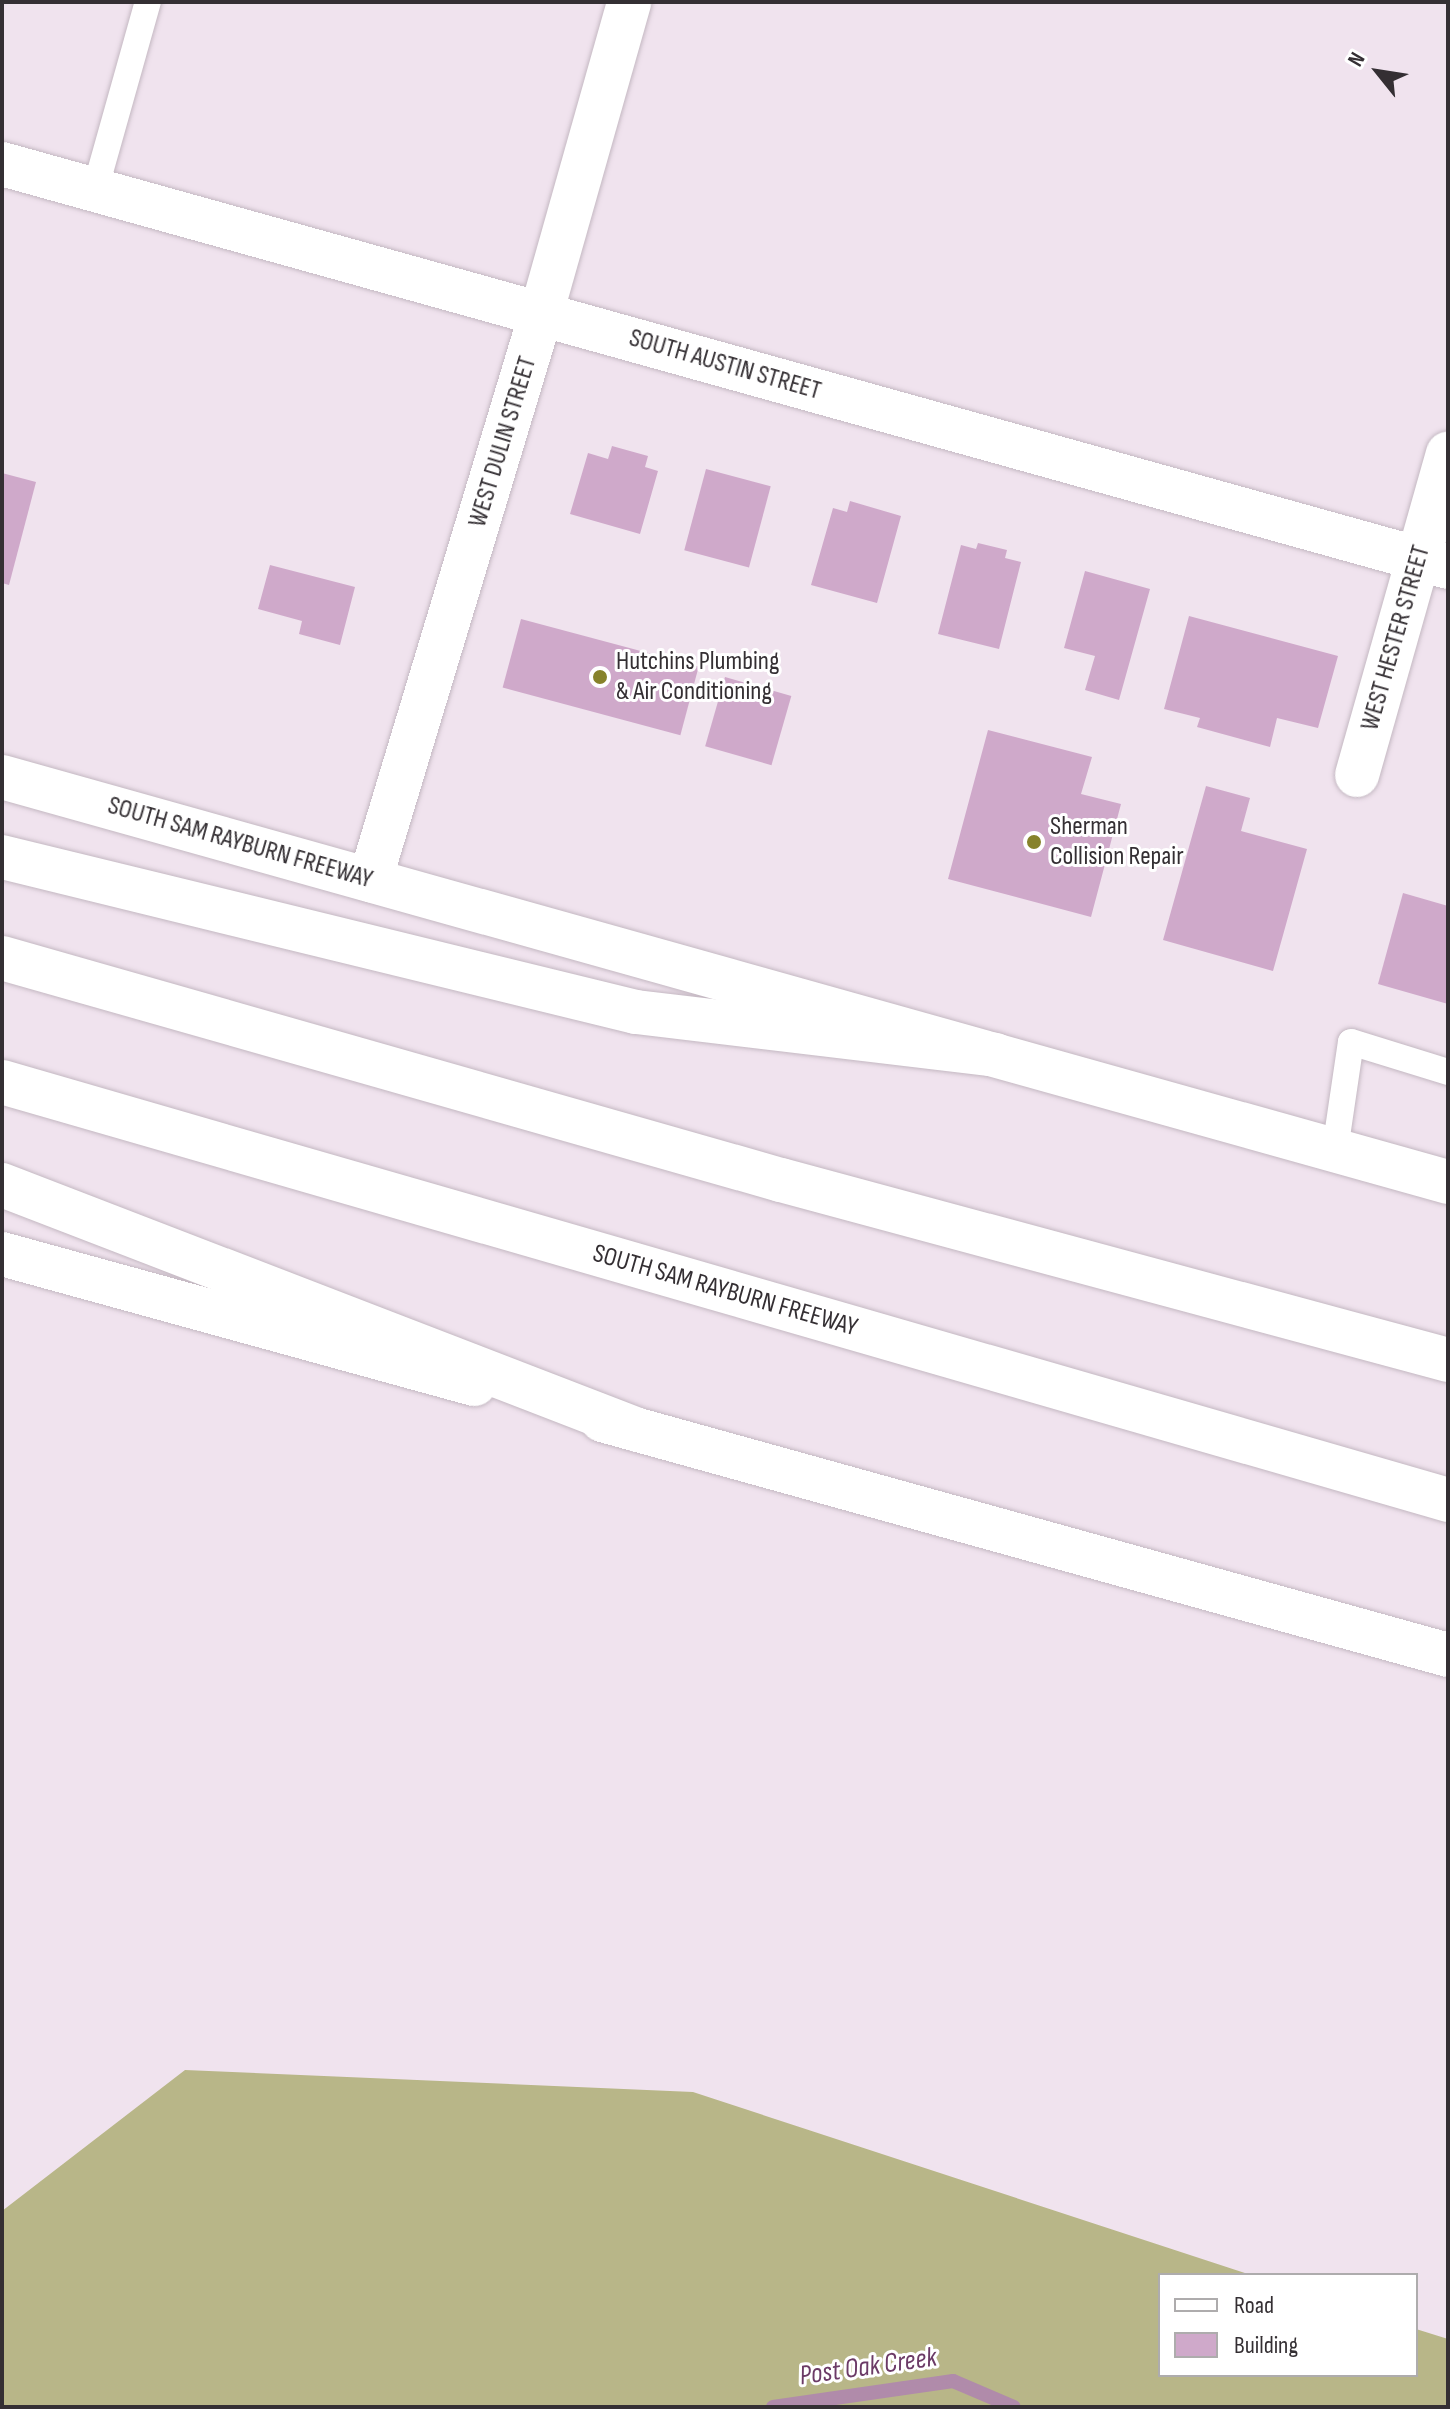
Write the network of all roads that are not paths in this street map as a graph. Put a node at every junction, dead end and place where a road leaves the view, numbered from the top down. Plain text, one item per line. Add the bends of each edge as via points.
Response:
1 (148, 2) edge
2 (629, 2) edge
3 (2, 164) edge
4 (95, 190) junction
5 (541, 314) junction
6 (1448, 454) edge
7 (1433, 563) edge
8 (1357, 775) dead end
9 (2, 777) edge
10 (2, 857) edge
11 (370, 880) junction
12 (2, 958) edge
13 (995, 1055) junction
14 (1448, 1072) edge
15 (2, 1082) edge
16 (1335, 1150) junction
17 (1448, 1182) edge
18 (2, 1185) edge
19 (2, 1254) edge
20 (1448, 1360) edge
21 (638, 1430) junction
22 (1448, 1500) edge
23 (1448, 1655) edge

1 - 4 lane
2 - 5 main road, WEST DULIN STREET
3 - 4 main road, SOUTH AUSTIN STREET
4 - 5 main road, SOUTH AUSTIN STREET
5 - 7 main road, SOUTH AUSTIN STREET
5 - 11 main road, WEST DULIN STREET
6 - 7 main road, WEST HESTER STREET
7 - 8 main road, WEST HESTER STREET
9 - 11 main road, SOUTH SAM RAYBURN FREEWAY
10 - 13 main road via 636,1012
11 - 13 main road, SOUTH SAM RAYBURN FREEWAY
12 - 20 main road via 765,1175
13 - 16 main road, SOUTH SAM RAYBURN FREEWAY
14 - 16 lane via 1351,1042
15 - 22 main road, SOUTH SAM RAYBURN FREEWAY
16 - 17 main road, SOUTH SAM RAYBURN FREEWAY
18 - 21 main road
19 - 21 main road
21 - 23 main road

